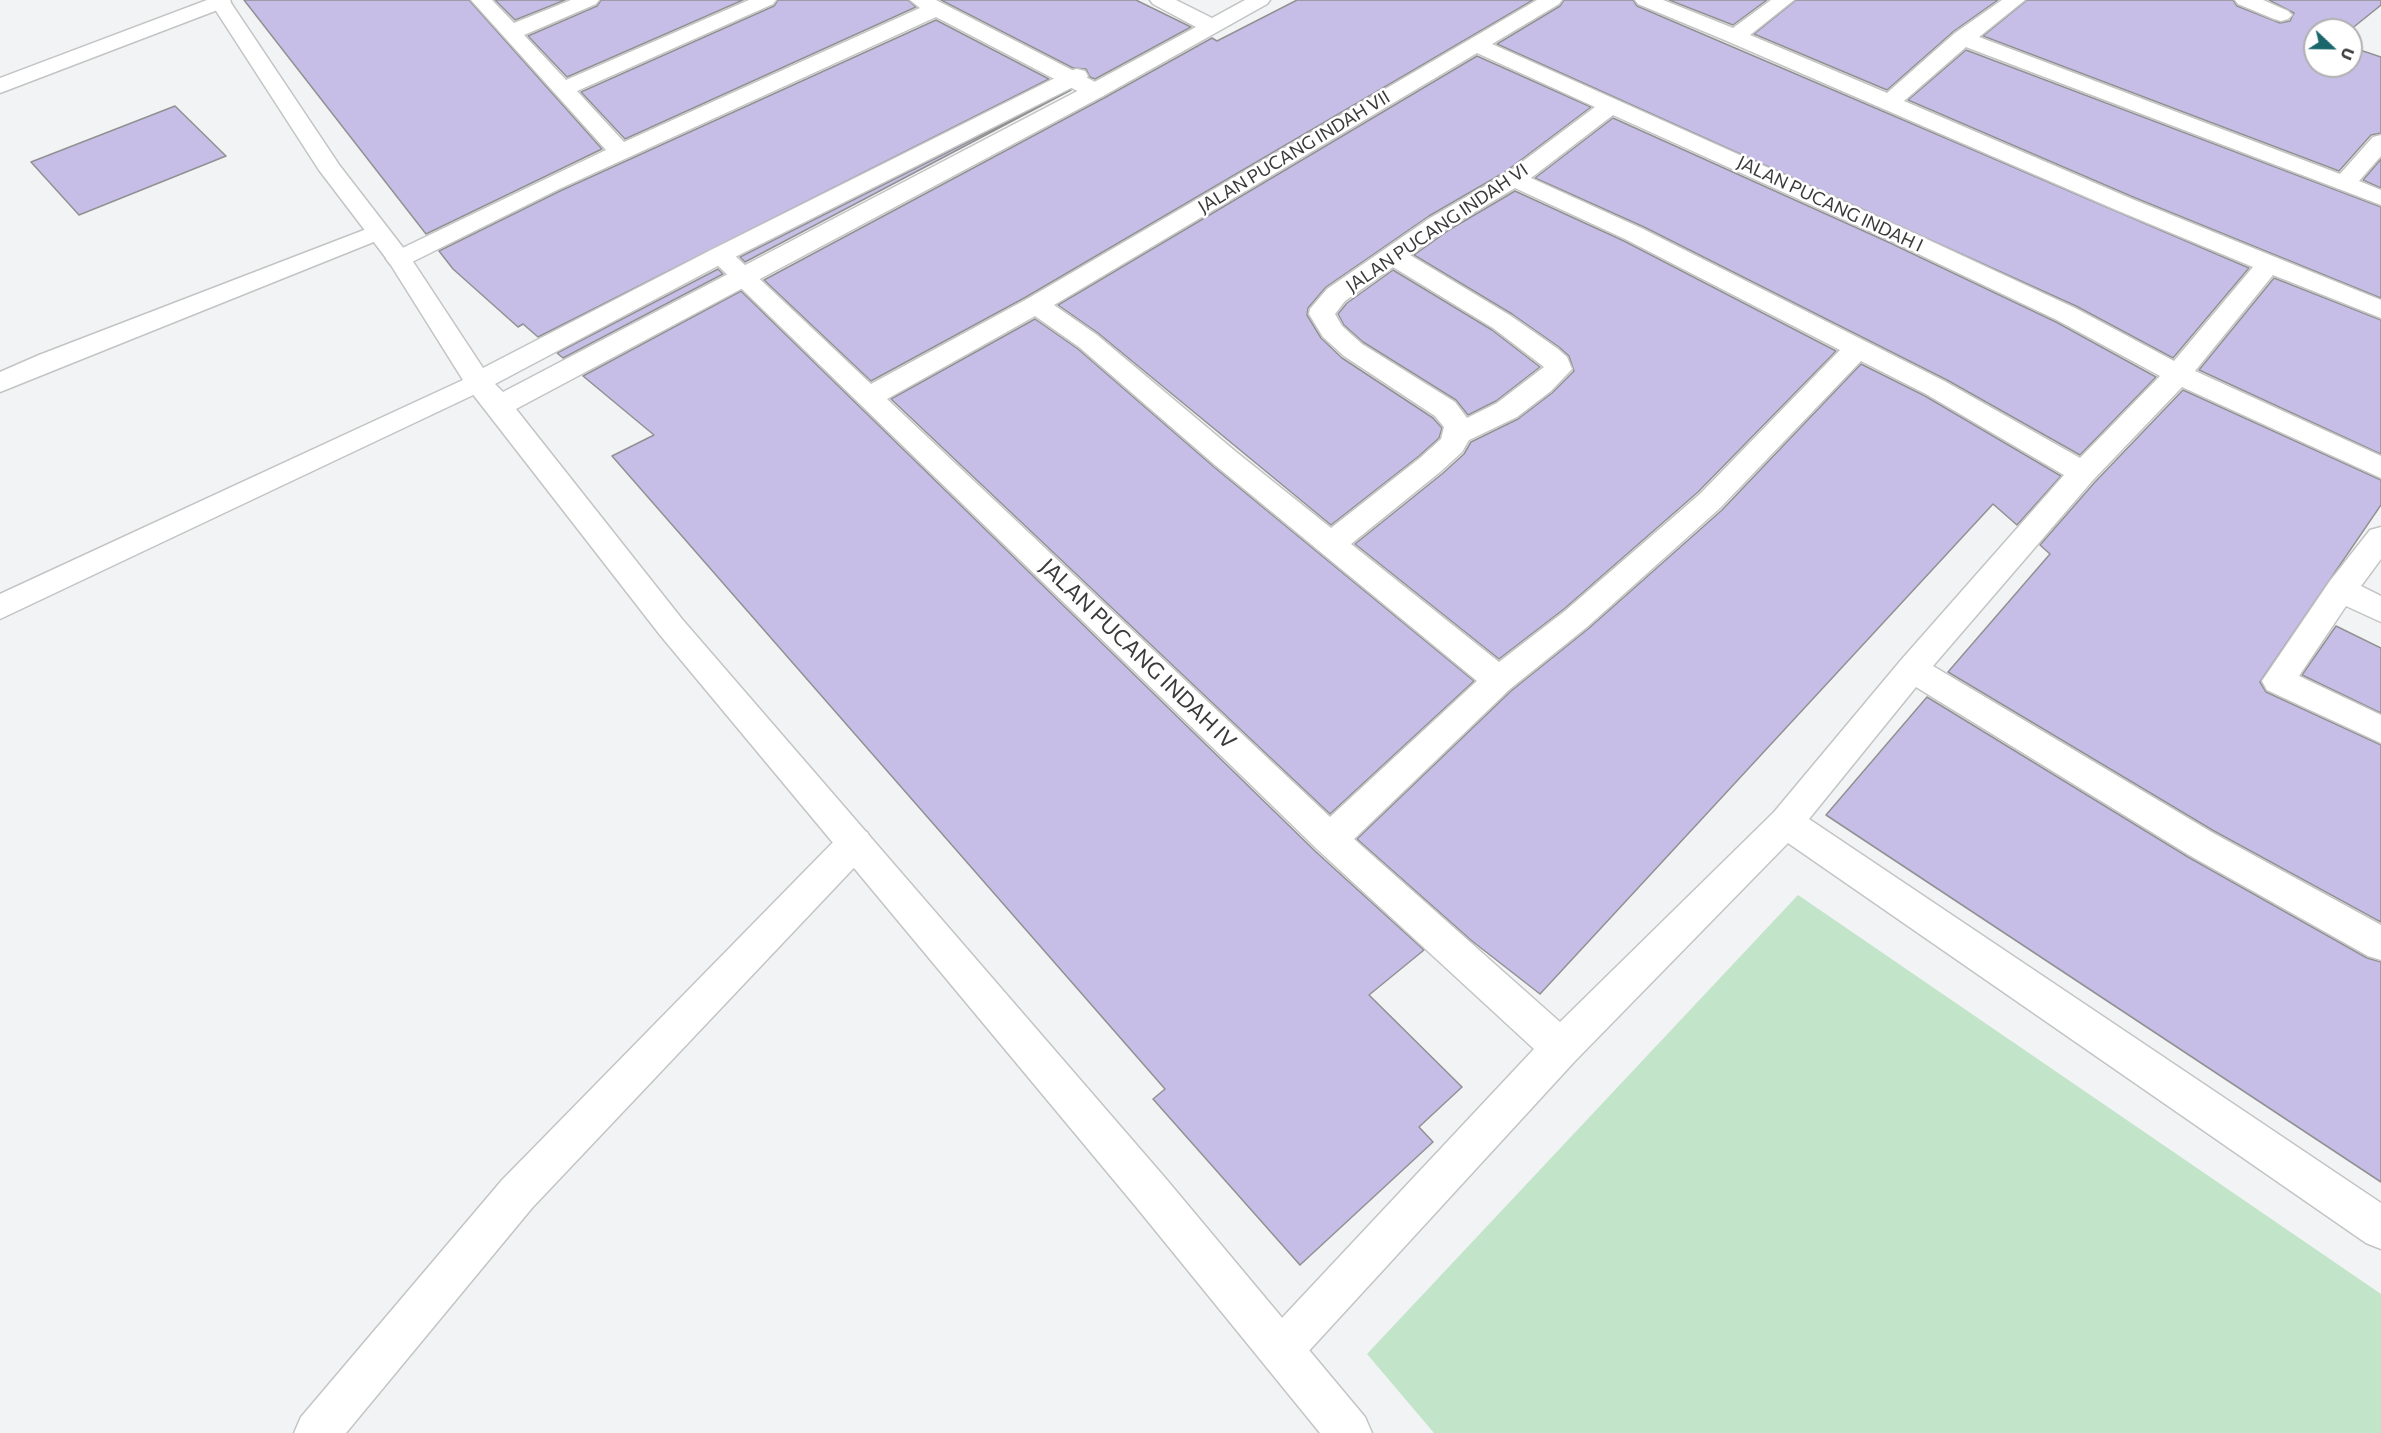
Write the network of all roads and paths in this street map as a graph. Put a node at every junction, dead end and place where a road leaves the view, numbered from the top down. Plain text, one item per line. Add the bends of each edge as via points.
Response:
1 (481, 0) edge
2 (589, 0) edge
3 (766, 0) edge
4 (1160, 0) edge
5 (1260, 0) edge
6 (1552, 0) edge
7 (1645, 0) edge
8 (1784, 0) edge
9 (2015, 0) edge
10 (2245, 0) edge
11 (220, 1) edge
12 (928, 4) edge
13 (1213, 12) edge
14 (2282, 15) dead end
15 (512, 32) junction
16 (1735, 36) junction
17 (1964, 38) junction
18 (1476, 45) junction
19 (1071, 79) junction
20 (0, 86) edge
21 (564, 89) junction
22 (1095, 91) junction
23 (1889, 103) junction
24 (1612, 105) junction
25 (2381, 142) edge
26 (620, 152) junction
27 (1514, 178) junction
28 (2344, 184) junction
29 (2381, 198) edge
30 (377, 232) junction
31 (720, 255) junction
32 (1392, 255) junction
33 (399, 259) junction
34 (2269, 264) junction
35 (743, 279) junction
36 (1036, 305) junction
37 (2381, 310) edge
38 (1858, 348) junction
39 (2178, 374) junction
40 (0, 383) edge
41 (488, 394) junction
42 (868, 397) junction
43 (1458, 434) junction
44 (2381, 468) edge
45 (2083, 473) junction
46 (2381, 538) edge
47 (1331, 544) junction
48 (2341, 589) junction
49 (0, 607) edge
50 (2381, 610) edge
51 (1912, 669) junction
52 (1499, 680) junction
53 (2381, 730) edge
54 (1786, 822) junction
55 (1330, 839) junction
56 (855, 843) junction
57 (2381, 944) edge
58 (1561, 1048) junction
59 (2381, 1228) edge
60 (1281, 1350) junction
61 (317, 1433) edge
62 (1349, 1433) edge

1 - 15 street
2 - 15 street
3 - 21 street
4 - 13 street
5 - 13 street
6 - 18 street, JALAN PUCANG INDAH VII
7 - 16 street
8 - 16 street
9 - 17 street
10 - 14 street
11 - 20 street
11 - 30 street via 331,170
12 - 19 street
12 - 26 street
13 - 19 street
13 - 22 street
15 - 21 street
16 - 23 street
17 - 23 street
17 - 28 street
18 - 24 street, JALAN PUCANG INDAH I
18 - 36 street, JALAN PUCANG INDAH VII
19 - 22 street
19 - 31 street
21 - 26 street
22 - 35 street
23 - 34 street
24 - 27 street, JALAN PUCANG INDAH VI
24 - 39 street, JALAN PUCANG INDAH I via 2066,314
25 - 28 street
26 - 33 street
27 - 32 street, JALAN PUCANG INDAH VI
27 - 38 street
28 - 29 street
30 - 33 street
30 - 40 street
31 - 35 street, JALAN PUCANG INDAH IV
31 - 41 street
32 - 43 street, JALAN PUCANG INDAH VI via 1336,295 1322,314 1332,332 1353,350 1445,409 1458,426
32 - 43 street via 1502,322 1557,363 1558,369 1516,404
33 - 41 street
34 - 37 street
34 - 39 street
35 - 41 street
35 - 42 street, JALAN PUCANG INDAH IV
36 - 42 street, JALAN PUCANG INDAH VII
36 - 47 street via 1088,341
38 - 45 street
38 - 52 street via 1710,501 1576,620
39 - 44 street, JALAN PUCANG INDAH I
39 - 45 street
41 - 49 street
41 - 56 street via 671,627
42 - 55 street, JALAN PUCANG INDAH IV
43 - 47 street via 1430,465
45 - 51 street
46 - 48 street
47 - 52 street
48 - 50 street
48 - 53 street via 2278,681
51 - 54 street
51 - 57 street via 2201,844
52 - 55 street
54 - 58 street
54 - 59 street
55 - 58 street, JALAN PUCANG INDAH IV
56 - 60 street
56 - 61 street via 517,1194
58 - 60 street
60 - 62 street

